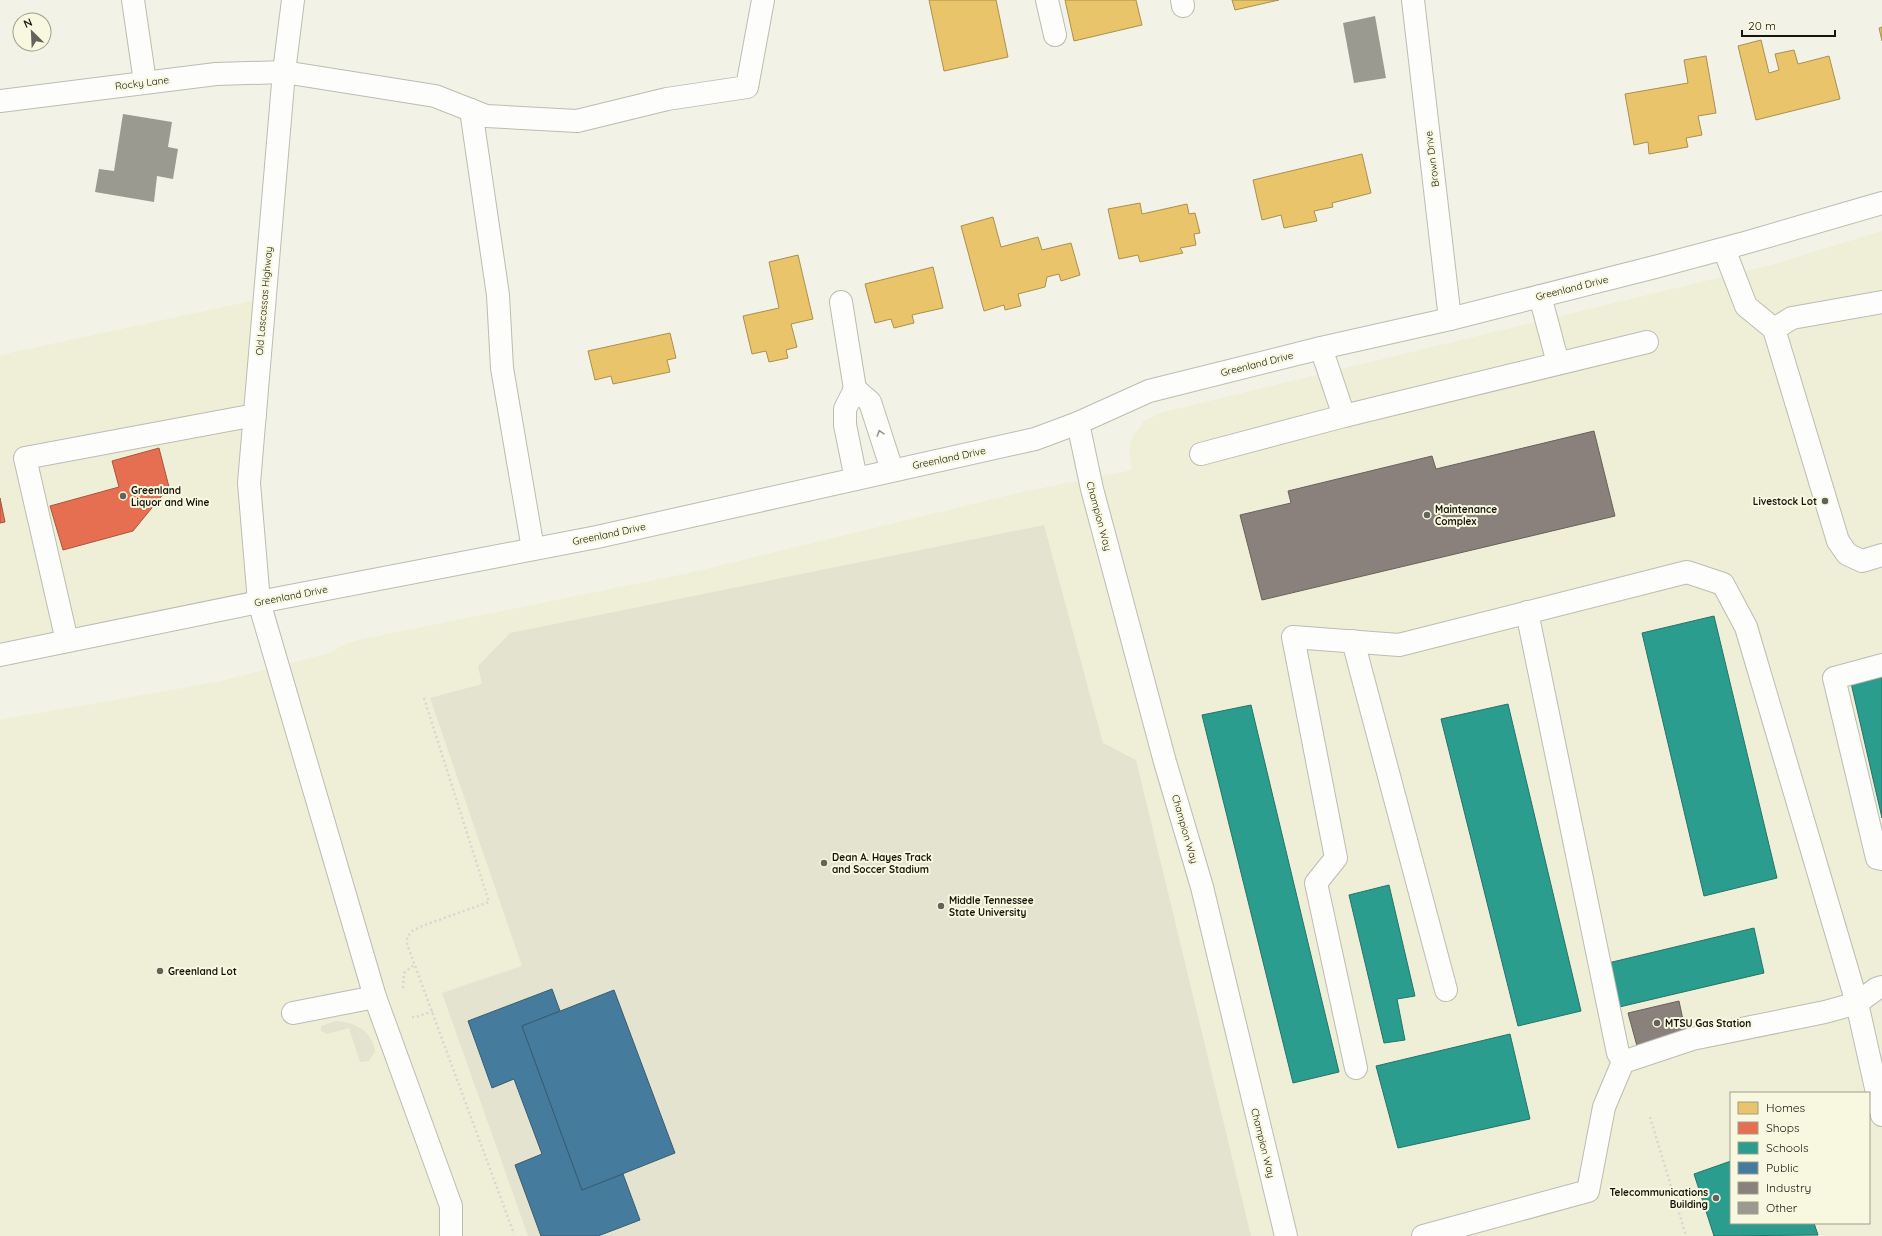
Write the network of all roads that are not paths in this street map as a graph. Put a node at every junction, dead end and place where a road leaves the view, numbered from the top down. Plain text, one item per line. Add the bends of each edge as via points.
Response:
1 (133, 0) edge
2 (293, 0) edge
3 (762, 0) edge
4 (1047, 0) edge
5 (1413, 0) edge
6 (1054, 35) dead end
7 (284, 72) junction
8 (145, 82) junction
9 (0, 101) edge
10 (471, 110) junction
11 (1882, 204) edge
12 (1724, 249) junction
13 (1540, 296) junction
14 (841, 302) dead end
15 (1882, 302) edge
16 (1450, 318) junction
17 (1774, 330) junction
18 (1647, 342) dead end
19 (1321, 348) junction
20 (1558, 363) junction
21 (855, 389) junction
22 (255, 415) junction
23 (1344, 416) junction
24 (1078, 423) junction
25 (1201, 454) dead end
26 (892, 470) junction
27 (856, 479) junction
28 (533, 549) junction
29 (1882, 555) edge
30 (259, 602) junction
31 (1528, 612) junction
32 (67, 641) junction
33 (1353, 641) junction
34 (0, 655) edge
35 (1882, 666) edge
36 (1882, 859) edge
37 (1882, 987) edge
38 (1446, 990) dead end
39 (375, 997) junction
40 (1857, 1003) junction
41 (293, 1013) dead end
42 (1622, 1062) junction
43 (1356, 1068) dead end
44 (1882, 1115) edge
45 (451, 1236) edge
46 (1286, 1236) edge
47 (1423, 1236) edge

1 - 8 street
2 - 7 street, Old Lascassas Highway
3 - 10 street, Rocky Lane via 747,87 667,100 577,121 486,116
4 - 6 street
5 - 16 street, Brown Drive
7 - 8 street, Rocky Lane via 216,74
7 - 10 street, Rocky Lane via 435,96
7 - 22 street, Old Lascassas Highway
8 - 9 street, Rocky Lane
10 - 28 street via 498,296 502,368
11 - 12 street, Greenland Drive
12 - 13 street, Greenland Drive
12 - 17 street via 1746,306
13 - 16 street, Greenland Drive
13 - 20 street
14 - 21 street
15 - 17 street via 1792,318
16 - 19 street, Greenland Drive
17 - 29 street via 1838,540 1847,554 1862,561
18 - 20 street
19 - 23 street
19 - 24 street, Greenland Drive via 1149,391
20 - 23 street
26 -> 21 street via 870,402
21 - 27 street via 845,409 845,417
22 - 30 street, Old Lascassas Highway via 250,484
22 - 32 street via 25,458
23 - 25 street
24 - 26 street, Greenland Drive via 1035,439
24 - 46 street, Champion Way via 1094,497 1205,902
26 - 27 street, Greenland Drive
27 - 28 street, Greenland Drive
28 - 30 street, Greenland Drive
30 - 32 street, Greenland Drive
30 - 39 street, Old Lascassas Highway
31 - 33 street via 1399,645
31 - 40 street via 1687,572 1723,584 1746,626
31 - 42 street via 1618,1053
32 - 34 street, Greenland Drive
33 - 38 street
33 - 43 street via 1293,637 1336,858 1316,882
35 - 36 street via 1834,678 1877,858
37 - 40 street
39 - 41 street
39 - 45 street, Old Lascassas Highway via 451,1206
40 - 42 street via 1692,1038
40 - 44 street
42 - 47 street via 1604,1107 1588,1191

